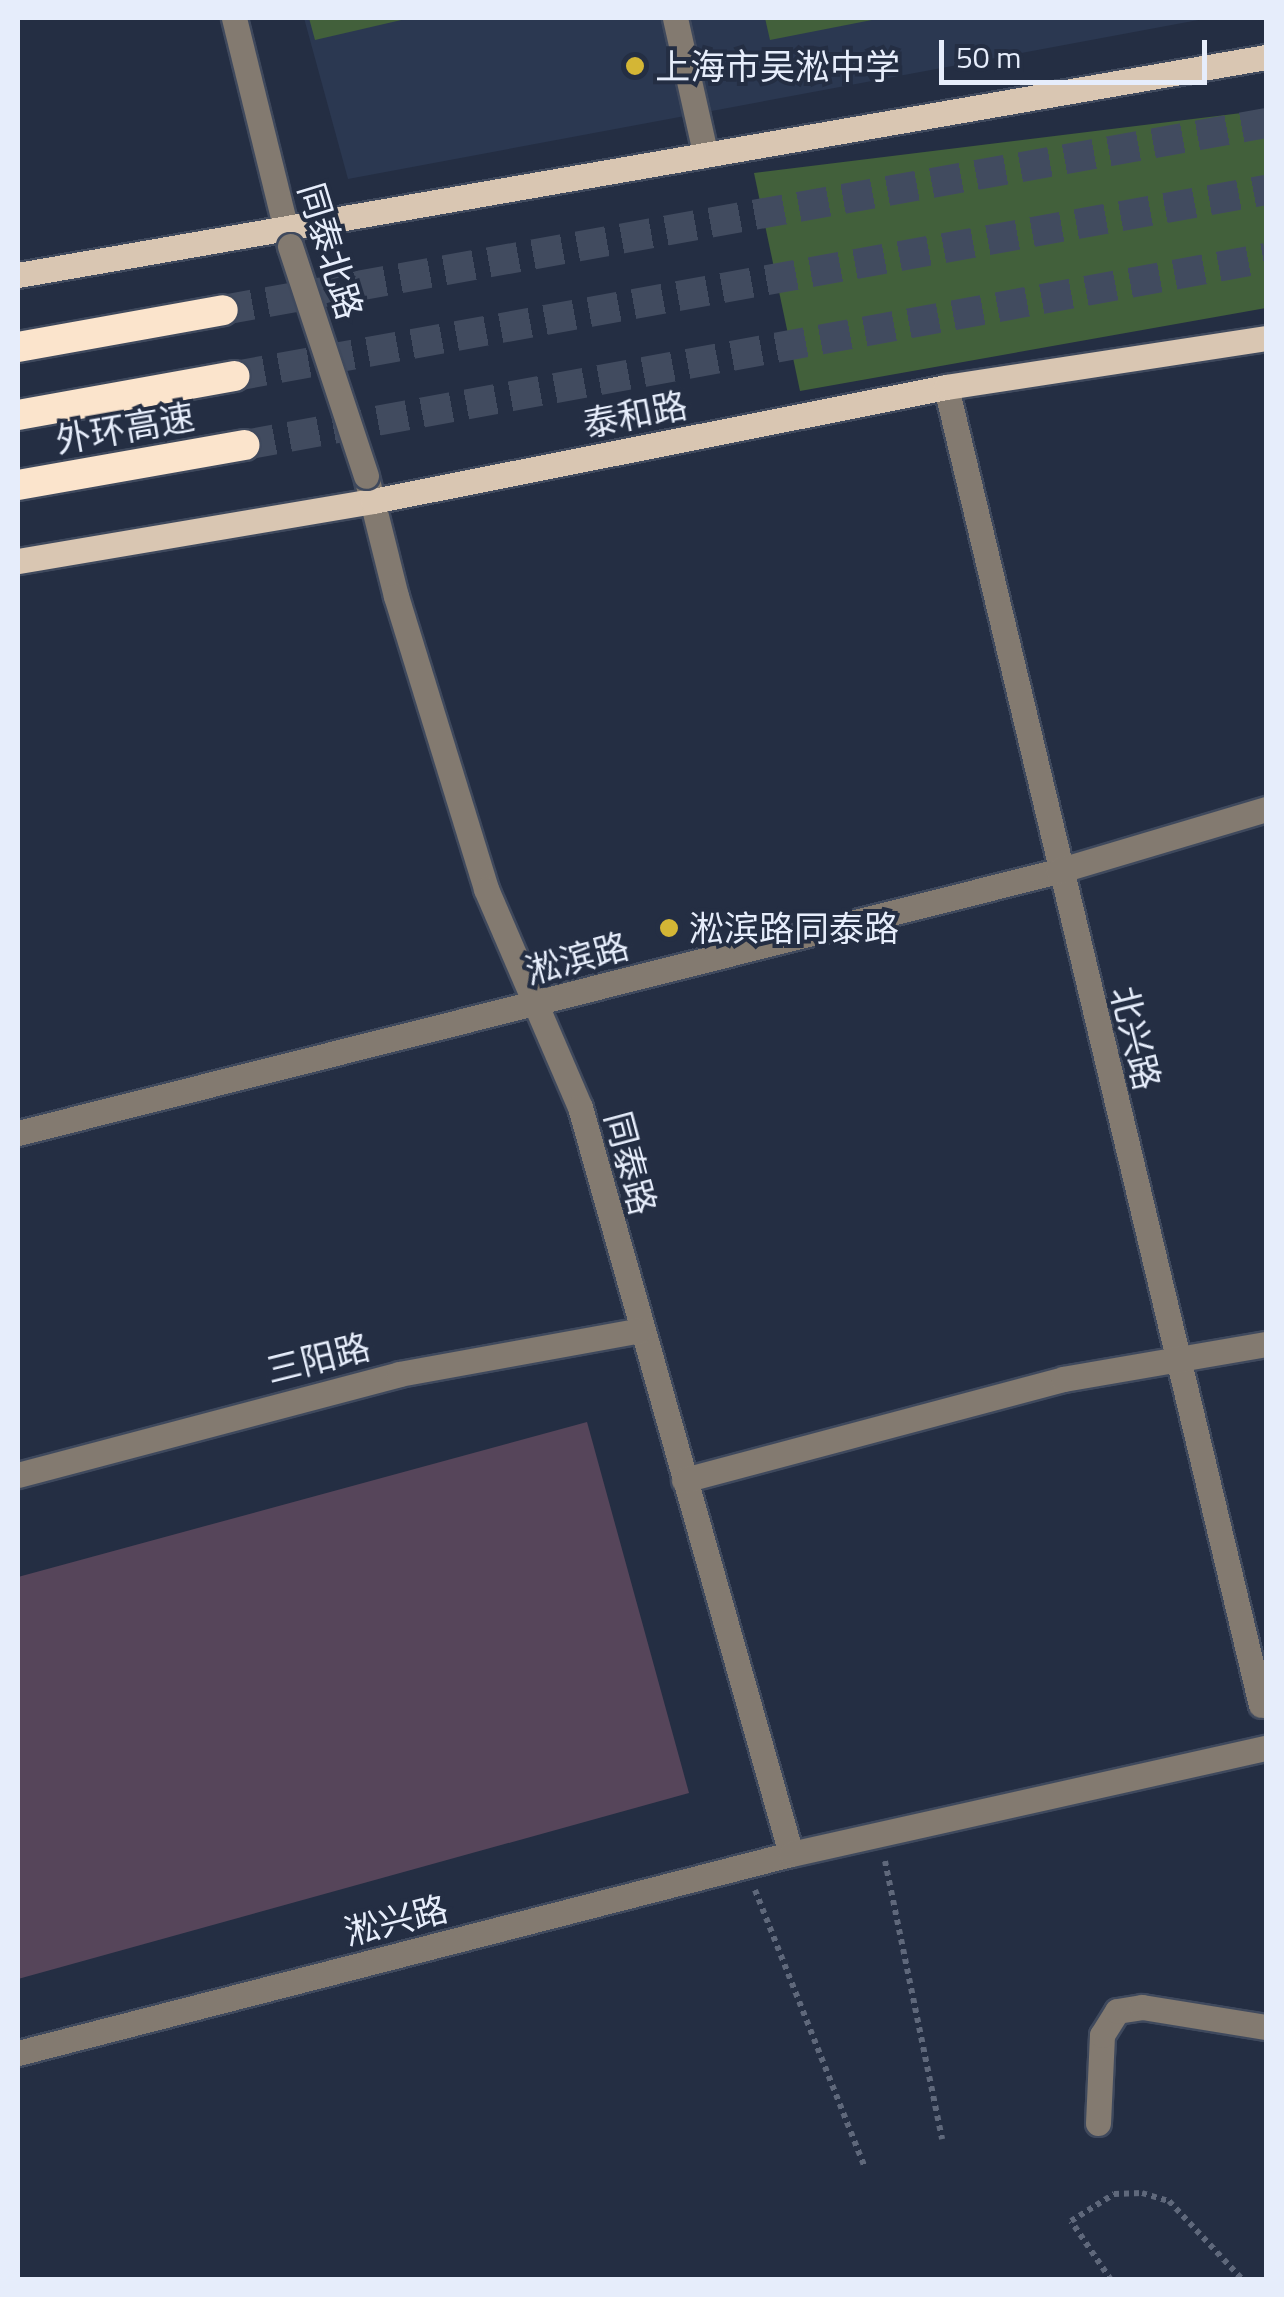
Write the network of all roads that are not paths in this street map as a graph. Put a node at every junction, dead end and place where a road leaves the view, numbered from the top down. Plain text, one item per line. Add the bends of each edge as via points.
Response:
1 (234, 18) edge
2 (674, 18) edge
3 (1266, 56) edge
4 (704, 152) junction
5 (287, 237) junction
6 (18, 275) edge
7 (223, 310) tunnel mouth
8 (1266, 338) edge
9 (18, 347) edge
10 (235, 376) tunnel mouth
11 (946, 387) junction
12 (18, 416) edge
13 (245, 445) tunnel mouth
14 (18, 484) edge
15 (370, 489) junction
16 (18, 561) edge
17 (1266, 809) edge
18 (1058, 871) junction
19 (540, 1004) junction
20 (18, 1133) edge
21 (640, 1330) junction
22 (1266, 1344) edge
23 (1181, 1356) junction
24 (18, 1475) edge
25 (684, 1480) junction
26 (1260, 1705) dead end
27 (1266, 1748) edge
28 (791, 1854) junction
29 (1266, 2027) edge
30 (18, 2053) edge
31 (1098, 2122) dead end

1 - 5 street, 同泰北路
2 - 4 street
3 - 4 main road
4 - 5 main road
5 - 6 main road
5 - 15 street, 同泰北路, bridge
7 - 9 highway
8 - 11 main road, 泰和路
10 - 12 highway, 外环高速
11 - 15 main road, 泰和路
11 - 18 street, 北兴路
13 - 14 highway, 外环高速
15 - 16 main road, 泰和路
15 - 19 street, 同泰路 via 486,889
17 - 18 street, 淞滨路
18 - 19 street, 淞滨路
18 - 23 street, 北兴路
19 - 20 street, 淞滨路
19 - 21 street, 同泰路 via 580,1107
21 - 24 street, 三阳路 via 399,1374
21 - 25 street, 同泰路
22 - 23 street
23 - 25 street via 1063,1379
23 - 26 street, 北兴路
25 - 28 street, 同泰路
27 - 28 street, 淞兴路
28 - 30 street, 淞兴路
29 - 31 street via 1142,2007 1117,2011 1102,2036

